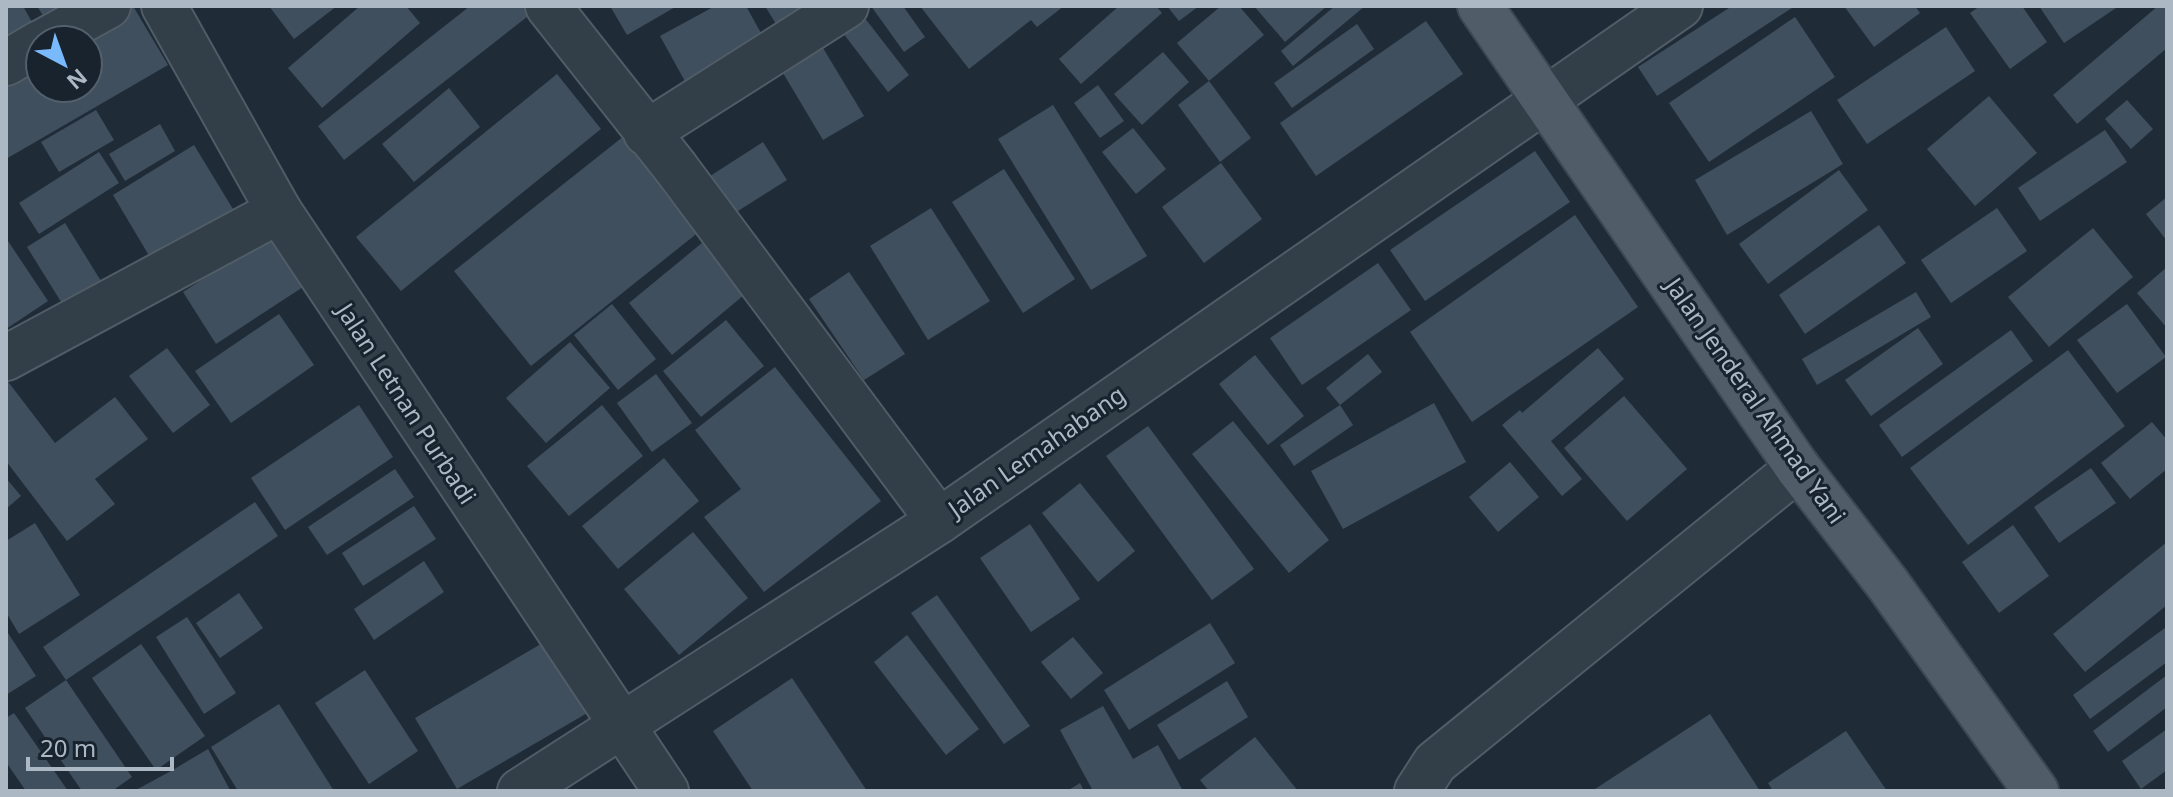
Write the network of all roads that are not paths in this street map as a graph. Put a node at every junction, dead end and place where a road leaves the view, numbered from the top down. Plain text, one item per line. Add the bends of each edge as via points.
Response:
1 (108, 6) edge
2 (164, 6) edge
3 (548, 6) edge
4 (846, 6) edge
5 (1480, 6) edge
6 (1680, 6) edge
7 (75, 24) edge
8 (24, 52) edge
9 (6, 63) edge
10 (1546, 102) junction
11 (646, 133) junction
12 (279, 211) junction
13 (6, 358) edge
14 (1798, 468) junction
15 (939, 521) junction
16 (623, 728) junction
17 (520, 791) edge
18 (666, 791) edge
19 (1417, 791) edge
20 (2036, 791) edge

1 - 7 street
2 - 12 street, Jalan Letnan Purbadi
3 - 11 street
4 - 11 street
5 - 10 main road, Jalan Jenderal Ahmad Yani
6 - 10 street, Jalan Lemahabang
8 - 9 street
10 - 14 main road, Jalan Jenderal Ahmad Yani
10 - 15 street, Jalan Lemahabang
11 - 15 street
12 - 13 street
12 - 16 street, Jalan Letnan Purbadi
14 - 19 street via 1435,763
14 - 20 main road, Jalan Jenderal Ahmad Yani
15 - 16 street, Jalan Lemahabang
16 - 17 street, Jalan Lemahabang
16 - 18 street, Jalan Letnan Purbadi

